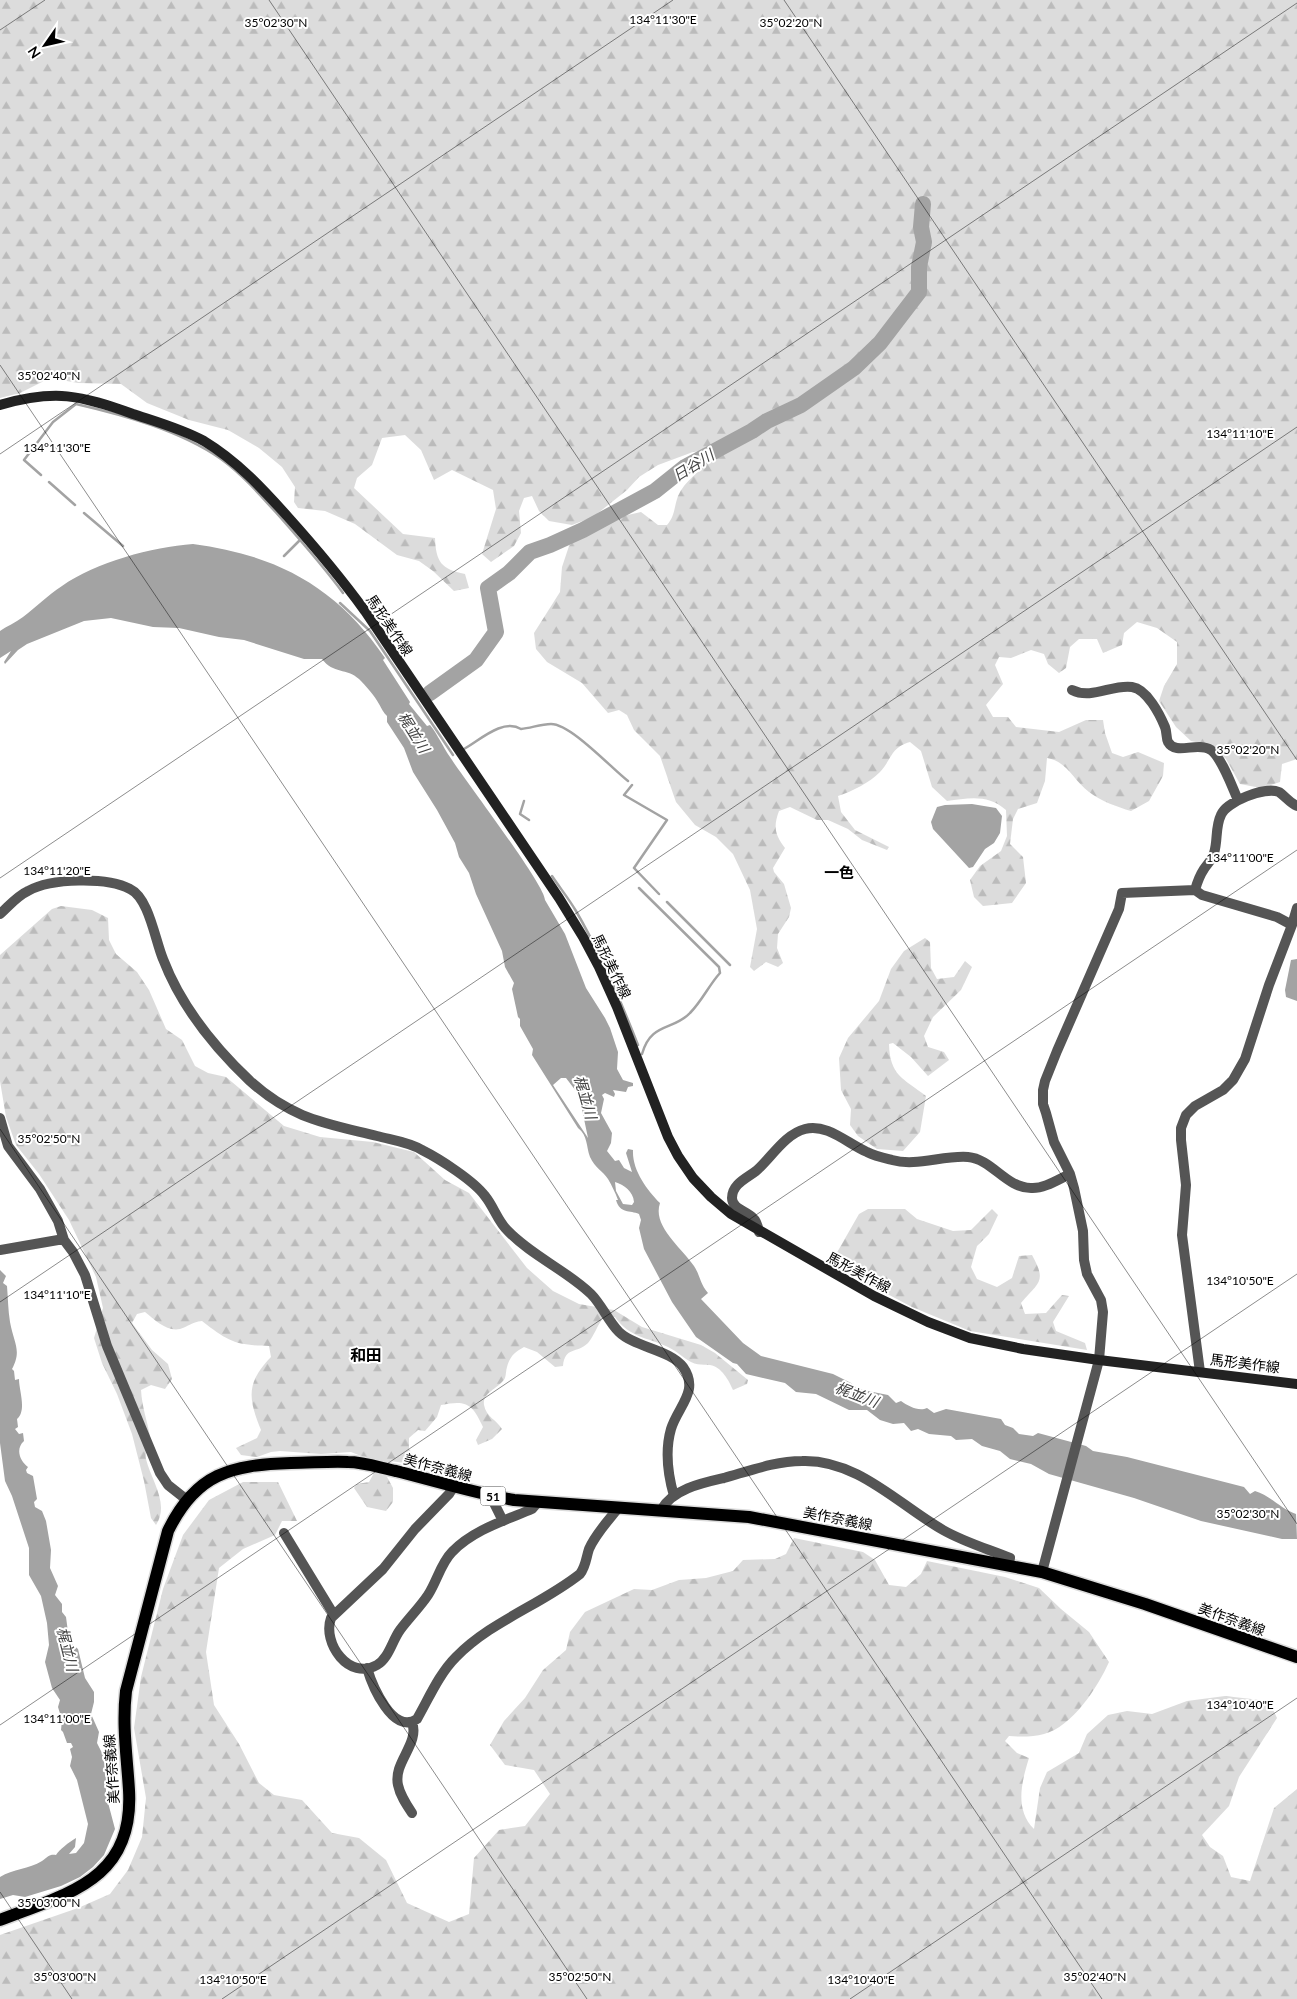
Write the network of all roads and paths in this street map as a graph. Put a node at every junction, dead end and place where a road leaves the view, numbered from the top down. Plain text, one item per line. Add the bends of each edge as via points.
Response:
1 (0, 405) edge
2 (1072, 690) dead end
3 (1238, 800) junction
4 (1297, 806) edge
5 (1195, 890) junction
6 (1297, 908) edge
7 (0, 914) edge
8 (1292, 925) junction
9 (0, 1118) edge
10 (1070, 1174) junction
11 (759, 1232) junction
12 (64, 1240) junction
13 (0, 1250) edge
14 (1099, 1360) junction
15 (1200, 1372) junction
16 (1297, 1384) edge
17 (454, 1486) junction
18 (494, 1496) junction
19 (674, 1496) junction
20 (187, 1500) junction
21 (538, 1502) junction
22 (619, 1507) junction
23 (661, 1510) junction
24 (503, 1521) junction
25 (284, 1533) dead end
26 (1008, 1566) junction
27 (1042, 1572) junction
28 (334, 1615) junction
29 (1297, 1657) edge
30 (368, 1668) junction
31 (412, 1722) junction
32 (412, 1813) dead end
33 (0, 1920) edge

1 - 11 main road, 馬形美作線 via 58,395 88,399 136,414 203,441 247,472 270,497 365,611 578,929 606,983 658,1116 678,1156 711,1197
2 - 3 street via 1089,694 1134,687 1141,691 1161,720 1173,748 1199,746 1211,750
3 - 4 street via 1279,792
3 - 5 street via 1221,813 1212,860
5 - 8 street
5 - 10 street via 1122,892 1119,909 1045,1081 1043,1104 1061,1158
6 - 8 street
7 - 19 street via 23,894 43,885 86,880 129,888 142,900 164,961 187,1007 224,1054 272,1100 310,1119 421,1148 477,1186 505,1229 593,1296 619,1332 675,1359 683,1367 688,1377 689,1396 672,1428 668,1457
8 - 15 street via 1245,1060 1233,1080 1223,1090 1195,1106 1181,1128 1186,1185 1182,1235
9 - 12 street via 8,1146 40,1189 58,1221
10 - 11 street via 1041,1187 1030,1188 1012,1182 980,1160 967,1157 895,1161 867,1152 828,1131 807,1128 789,1138 734,1190 733,1201 754,1218
10 - 14 street via 1083,1231 1087,1274 1101,1300 1103,1312
11 - 14 main road, 馬形美作線 via 874,1296 970,1338
12 - 13 street
12 - 20 street via 85,1275 107,1346 160,1473 168,1485
14 - 15 main road, 馬形美作線
14 - 27 street
15 - 16 main road, 馬形美作線
17 - 18 main road, 美作奈義線 / 51
17 - 20 main road, 美作奈義線 / 51 via 349,1462 264,1464 218,1475
17 - 28 street via 383,1569
18 - 21 main road, 美作奈義線 / 51
18 - 24 street
19 - 23 street
19 - 26 street via 720,1478 785,1462 823,1463 843,1469 892,1494 945,1532 1010,1558
20 - 33 main road, 美作奈義線 / 51 via 177,1513 163,1548 126,1691 123,1715 129,1809 125,1835 113,1859 96,1877 75,1890
21 - 22 main road, 美作奈義線 / 51
21 - 24 street via 532,1509
22 - 23 main road, 美作奈義線 / 51
22 - 31 street via 595,1537 586,1566 580,1574 472,1642 443,1672 417,1719
23 - 26 main road, 美作奈義線 / 51 via 749,1516
24 - 30 street via 479,1532 451,1553 429,1593 385,1656 376,1666
25 - 28 street
26 - 27 main road, 美作奈義線 / 51
27 - 29 main road, 美作奈義線 / 51
28 - 30 street via 329,1632 335,1649 354,1667
30 - 31 street via 373,1686 386,1708 404,1722
31 - 32 street via 414,1736 399,1770 397,1783

